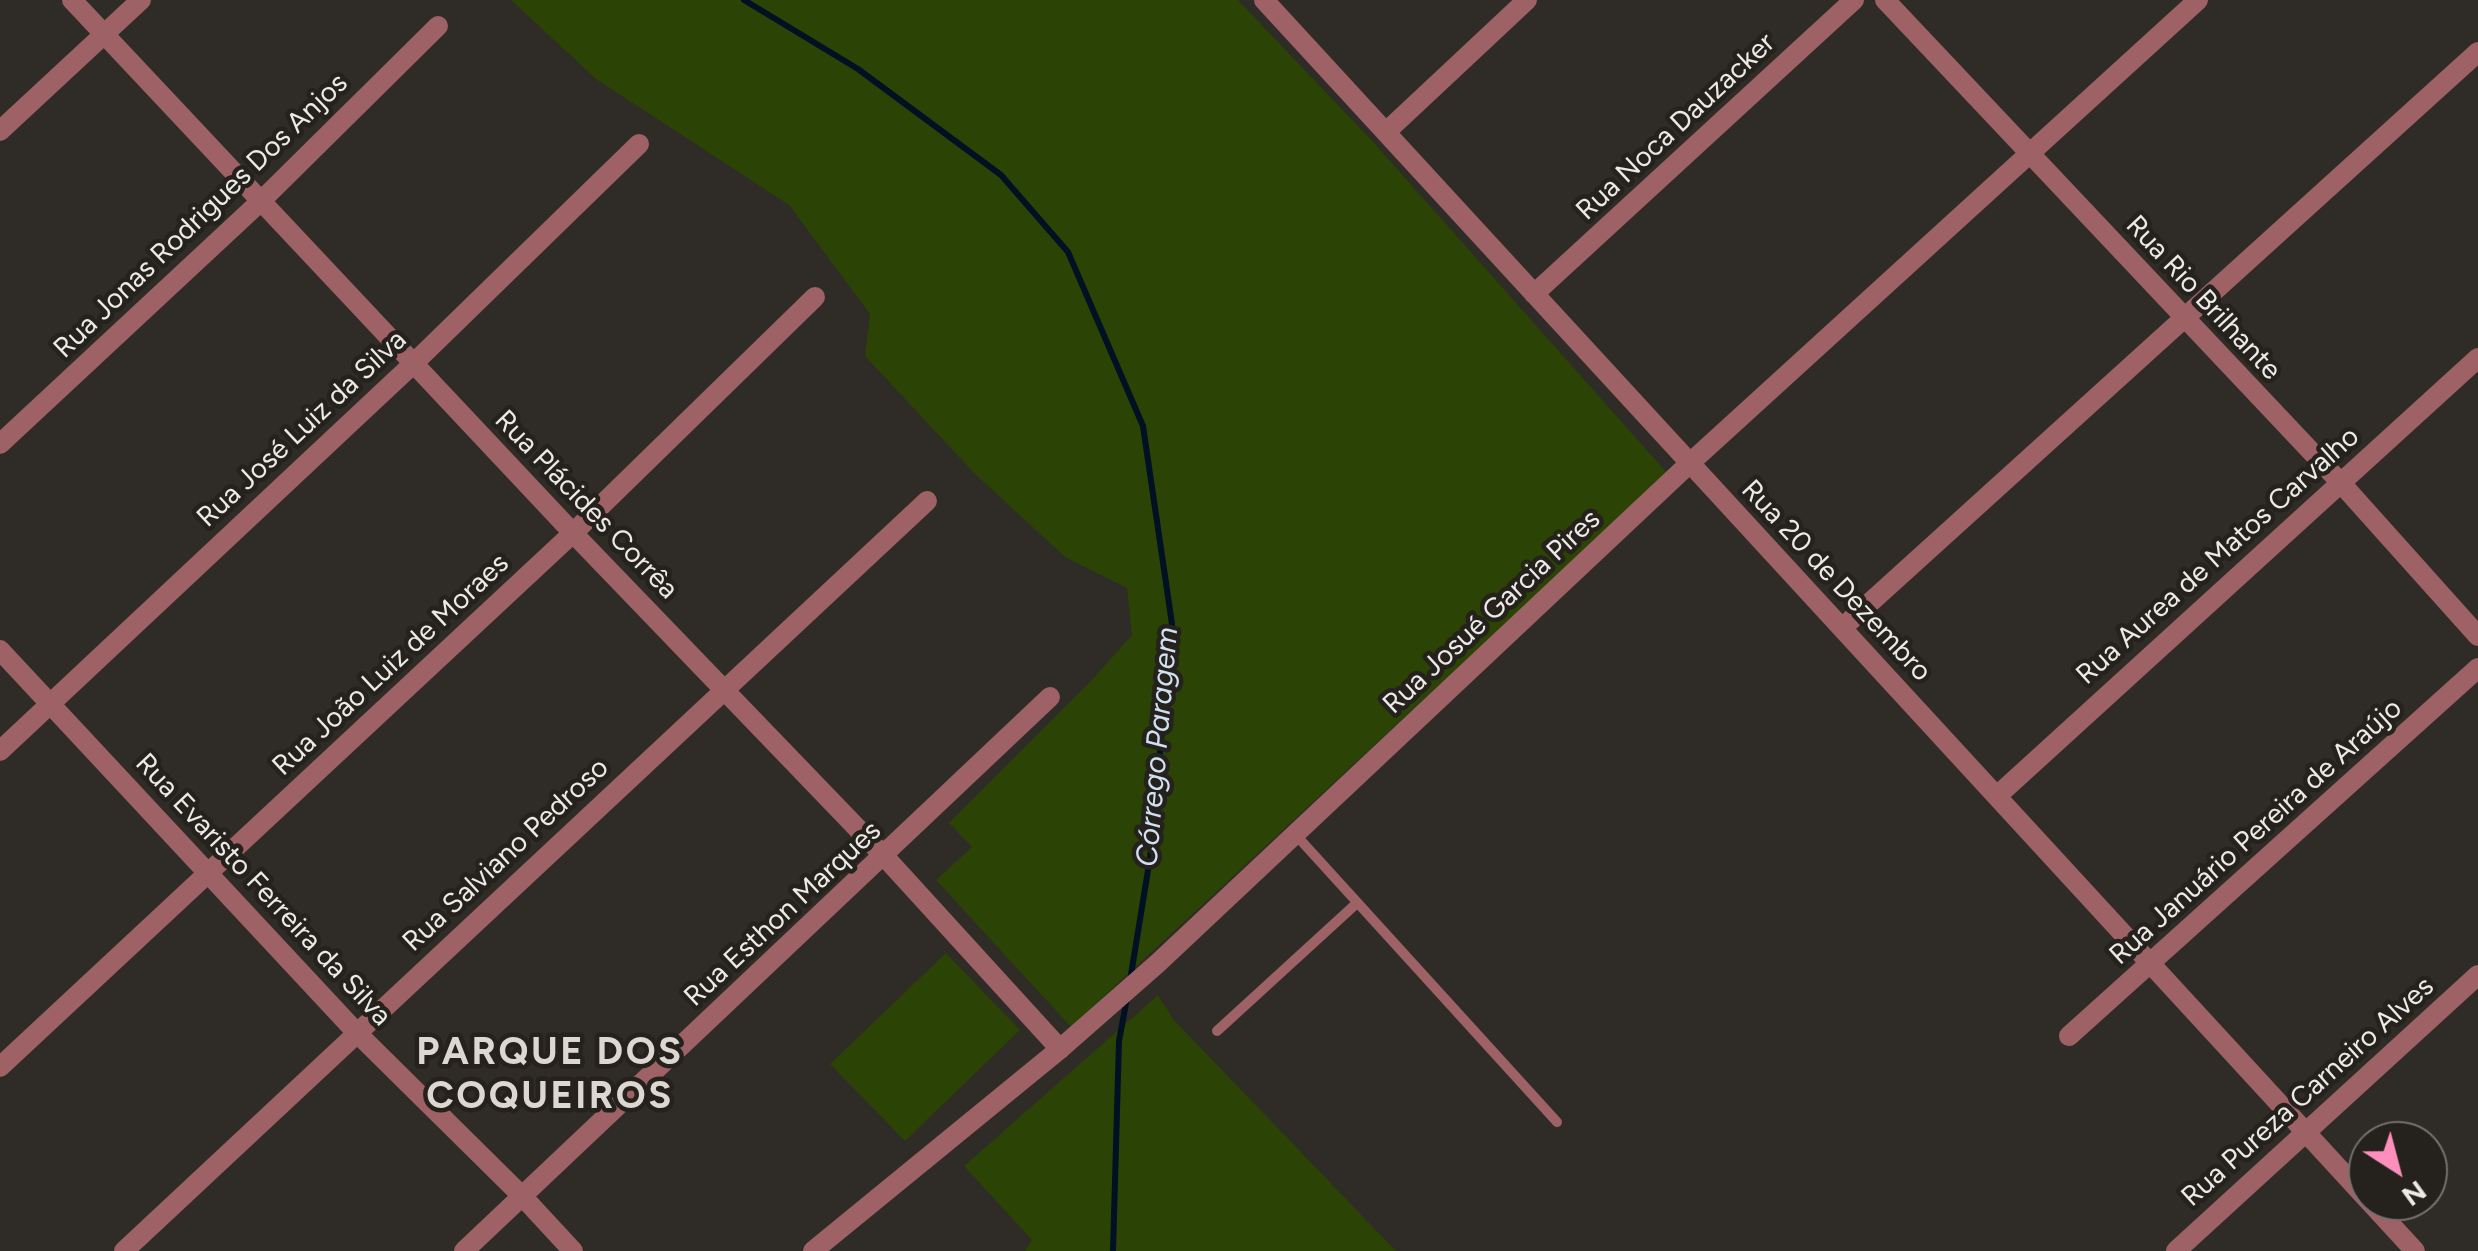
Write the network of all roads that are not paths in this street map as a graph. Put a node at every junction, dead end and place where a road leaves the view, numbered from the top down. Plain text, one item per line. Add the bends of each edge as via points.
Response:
1 (72, 0) edge
2 (141, 0) edge
3 (1264, 0) edge
4 (1527, 0) edge
5 (1854, 0) edge
6 (1885, 0) edge
7 (2198, 0) edge
8 (438, 26) dead end
9 (104, 34) junction
10 (2478, 52) edge
11 (0, 131) edge
12 (1386, 132) junction
13 (639, 144) dead end
14 (2030, 153) junction
15 (261, 202) junction
16 (1534, 294) junction
17 (815, 297) dead end
18 (2184, 318) junction
19 (2478, 358) edge
20 (414, 363) junction
21 (0, 444) edge
22 (1690, 463) junction
23 (2340, 482) junction
24 (927, 501) dead end
25 (573, 533) junction
26 (1842, 628) junction
27 (2478, 636) edge
28 (0, 650) edge
29 (2478, 668) edge
30 (725, 689) junction
31 (1050, 697) dead end
32 (52, 702) junction
33 (0, 751) edge
34 (1997, 796) junction
35 (1295, 834) junction
36 (884, 856) junction
37 (209, 872) junction
38 (1357, 903) junction
39 (2151, 964) junction
40 (2478, 975) edge
41 (1217, 1030) dead end
42 (356, 1032) junction
43 (2069, 1036) dead end
44 (1060, 1050) junction
45 (0, 1067) edge
46 (1557, 1122) dead end
47 (2305, 1131) junction
48 (2348, 1177) edge
49 (523, 1197) junction
50 (2388, 1221) edge
51 (124, 1251) edge
52 (464, 1251) edge
53 (573, 1251) edge
54 (813, 1251) edge
55 (2176, 1251) edge
56 (2415, 1251) edge

1 - 9 street, Rua Plácides Corrêa
2 - 9 street
3 - 12 street, Rua 20 de Dezembro
4 - 12 street
5 - 16 street, Rua Noca Dauzacker
6 - 14 street, Rua Rio Brilhante
7 - 14 street, Rua Josué Garcia Pires
8 - 15 street, Rua Jonas Rodrigues Dos Anjos
9 - 11 street
9 - 15 street, Rua Plácides Corrêa
10 - 18 street
12 - 16 street, Rua 20 de Dezembro
13 - 20 street, Rua José Luiz da Silva
14 - 18 street, Rua Rio Brilhante
14 - 22 street, Rua Josué Garcia Pires
15 - 20 street, Rua Plácides Corrêa
15 - 21 street, Rua Jonas Rodrigues Dos Anjos
16 - 22 street, Rua 20 de Dezembro
17 - 25 street, Rua João Luiz de Moraes
18 - 23 street, Rua Rio Brilhante
18 - 26 street
19 - 23 street, Rua Aurea de Matos Carvalho
20 - 25 street, Rua Plácides Corrêa
20 - 32 street, Rua José Luiz da Silva
22 - 26 street, Rua 20 de Dezembro
22 - 35 street, Rua Josué Garcia Pires
23 - 27 street, Rua Rio Brilhante
23 - 34 street, Rua Aurea de Matos Carvalho
24 - 30 street, Rua Salviano Pedroso
25 - 30 street, Rua Plácides Corrêa
25 - 37 street, Rua João Luiz de Moraes
26 - 34 street, Rua 20 de Dezembro
28 - 32 street, Rua Evaristo Ferreira da Silva
29 - 39 street, Rua Januário Pereira de Araújo
30 - 36 street, Rua Plácides Corrêa
30 - 42 street, Rua Salviano Pedroso
31 - 36 street, Rua Esthon Marques
32 - 33 street, Rua José Luiz da Silva
32 - 37 street, Rua Evaristo Ferreira da Silva
34 - 39 street, Rua 20 de Dezembro
35 - 38 lane
35 - 44 street, Rua Josué Garcia Pires
36 - 44 street, Rua Plácides Corrêa
36 - 49 street, Rua Esthon Marques
37 - 42 street, Rua Evaristo Ferreira da Silva
37 - 45 street, Rua João Luiz de Moraes
38 - 41 lane
38 - 46 lane
39 - 43 street, Rua Januário Pereira de Araújo
39 - 47 street, Rua 20 de Dezembro
40 - 47 street, Rua Pureza Carneiro Alves
42 - 49 street, Rua Evaristo Ferreira da Silva
42 - 51 street, Rua Salviano Pedroso
44 - 54 street, Rua Josué Garcia Pires
47 - 48 street, Rua 20 de Dezembro
47 - 55 street, Rua Pureza Carneiro Alves
49 - 52 street, Rua Esthon Marques
49 - 53 street, Rua Evaristo Ferreira da Silva
50 - 56 street, Rua 20 de Dezembro

